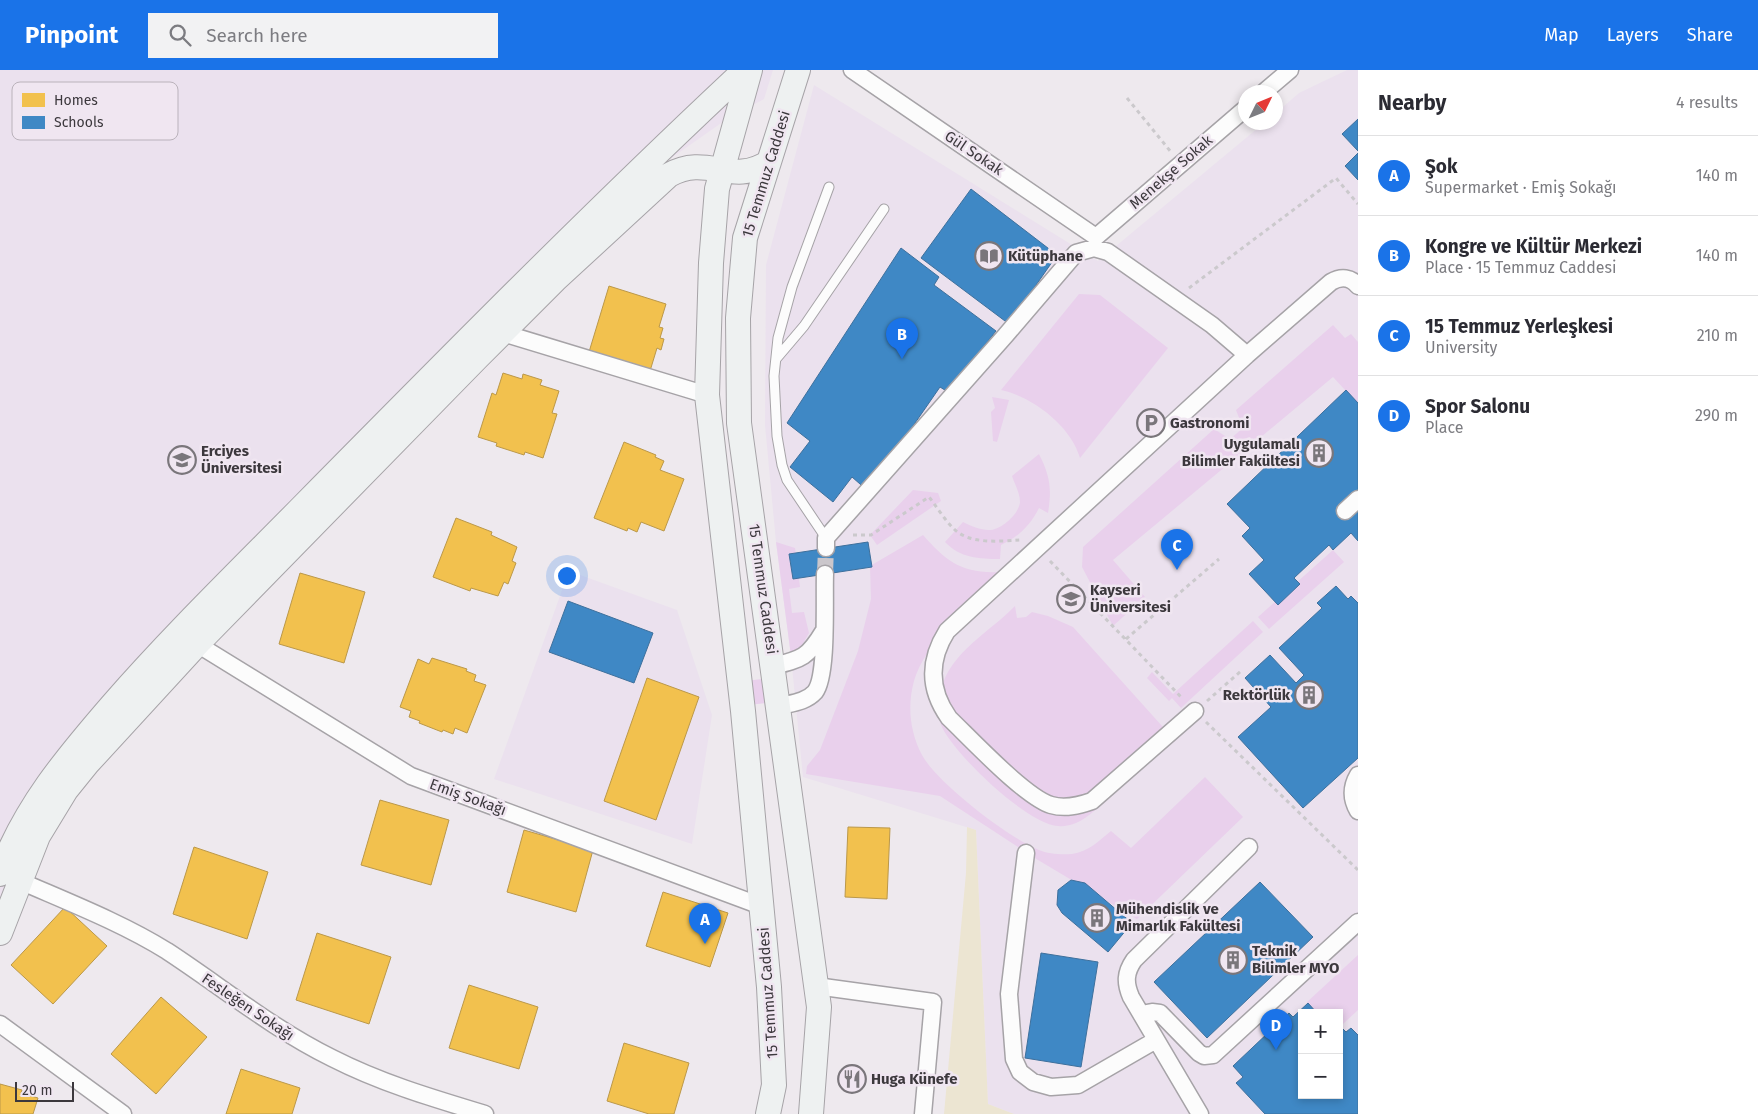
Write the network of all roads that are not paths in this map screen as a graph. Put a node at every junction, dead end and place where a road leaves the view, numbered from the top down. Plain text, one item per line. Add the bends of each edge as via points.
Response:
1 (745, 70) edge
2 (750, 70) edge
3 (852, 70) edge
4 (1290, 70) edge
5 (795, 72) edge
6 (1272, 85) edge
7 (1238, 115) edge
8 (769, 162) junction
9 (722, 170) junction
10 (829, 187) dead end
11 (884, 209) dead end
12 (1096, 237) joint
13 (1358, 286) edge
14 (503, 333) junction
15 (1247, 355) junction
16 (776, 359) junction
17 (707, 395) junction
18 (1358, 499) edge
19 (1345, 511) dead end
20 (828, 540) joint
21 (825, 574) tunnel mouth
22 (823, 632) junction
23 (198, 644) junction
24 (774, 666) junction
25 (739, 670) junction
26 (780, 706) junction
27 (743, 711) junction
28 (1195, 711) road end
29 (1358, 775) edge
30 (1358, 811) edge
31 (1249, 847) dead end
32 (1026, 853) dead end
33 (10, 878) edge
34 (761, 906) junction
35 (1358, 922) edge
36 (0, 933) edge
37 (816, 986) junction
38 (1141, 1014) junction
39 (0, 1024) edge
40 (1156, 1040) junction
41 (123, 1114) edge
42 (485, 1114) edge
43 (768, 1114) edge
44 (811, 1114) edge
45 (923, 1114) edge
46 (1200, 1114) edge

1 - 33 main road via 504,302 193,616 138,676 43,789 9,850
2 - 9 main road, 15 Temmuz Caddesi
3 - 12 street, Gül Sokak
4 - 6 street
5 - 8 main road, 15 Temmuz Caddesi
7 - 12 street, Menekşe Sokak
8 - 9 main road via 743,173
8 - 24 main road, 15 Temmuz Caddesi via 745,238 738,318 740,423
9 - 14 main road via 692,166 669,175 555,280
9 - 17 main road, 15 Temmuz Caddesi via 717,188 712,253
10 - 16 lane via 792,287 778,338
11 - 16 lane via 804,326
13 - 15 street via 1350,279 1331,282
14 - 17 street
14 - 23 main road
15 - 20 street via 1212,325 1108,252 1094,248 1076,253
15 - 28 street via 947,631 934,664 934,685 941,707 949,718 1031,794 1051,805 1072,807 1092,801
16 - 20 lane via 777,436 782,465 788,480
17 - 25 main road, 15 Temmuz Caddesi
18 - 19 street
21 - 22 street
22 - 24 street via 812,650 802,657
22 - 26 street via 823,668 819,685 804,700
23 - 33 main road via 66,790
23 - 34 street, Emiş Sokağı via 411,776
24 - 25 main road
24 - 26 main road, 15 Temmuz Caddesi
25 - 27 main road, 15 Temmuz Caddesi
26 - 27 main road
26 - 37 main road, 15 Temmuz Caddesi
27 - 34 main road, 15 Temmuz Caddesi
29 - 30 street via 1352,797
31 - 38 street via 1130,966 1127,989
32 - 40 street via 1009,994 1014,1059 1020,1072 1042,1085 1060,1088 1078,1085
33 - 36 main road
33 - 42 street, Fesleğen Sokağı via 88,911 165,950 277,1027 331,1058 392,1085
34 - 43 main road, 15 Temmuz Caddesi via 774,1085
35 - 38 street via 1213,1055 1199,1053 1160,1013
37 - 44 main road, 15 Temmuz Caddesi via 819,1008
37 - 45 street via 933,1002
38 - 40 street
39 - 41 street
40 - 46 street

